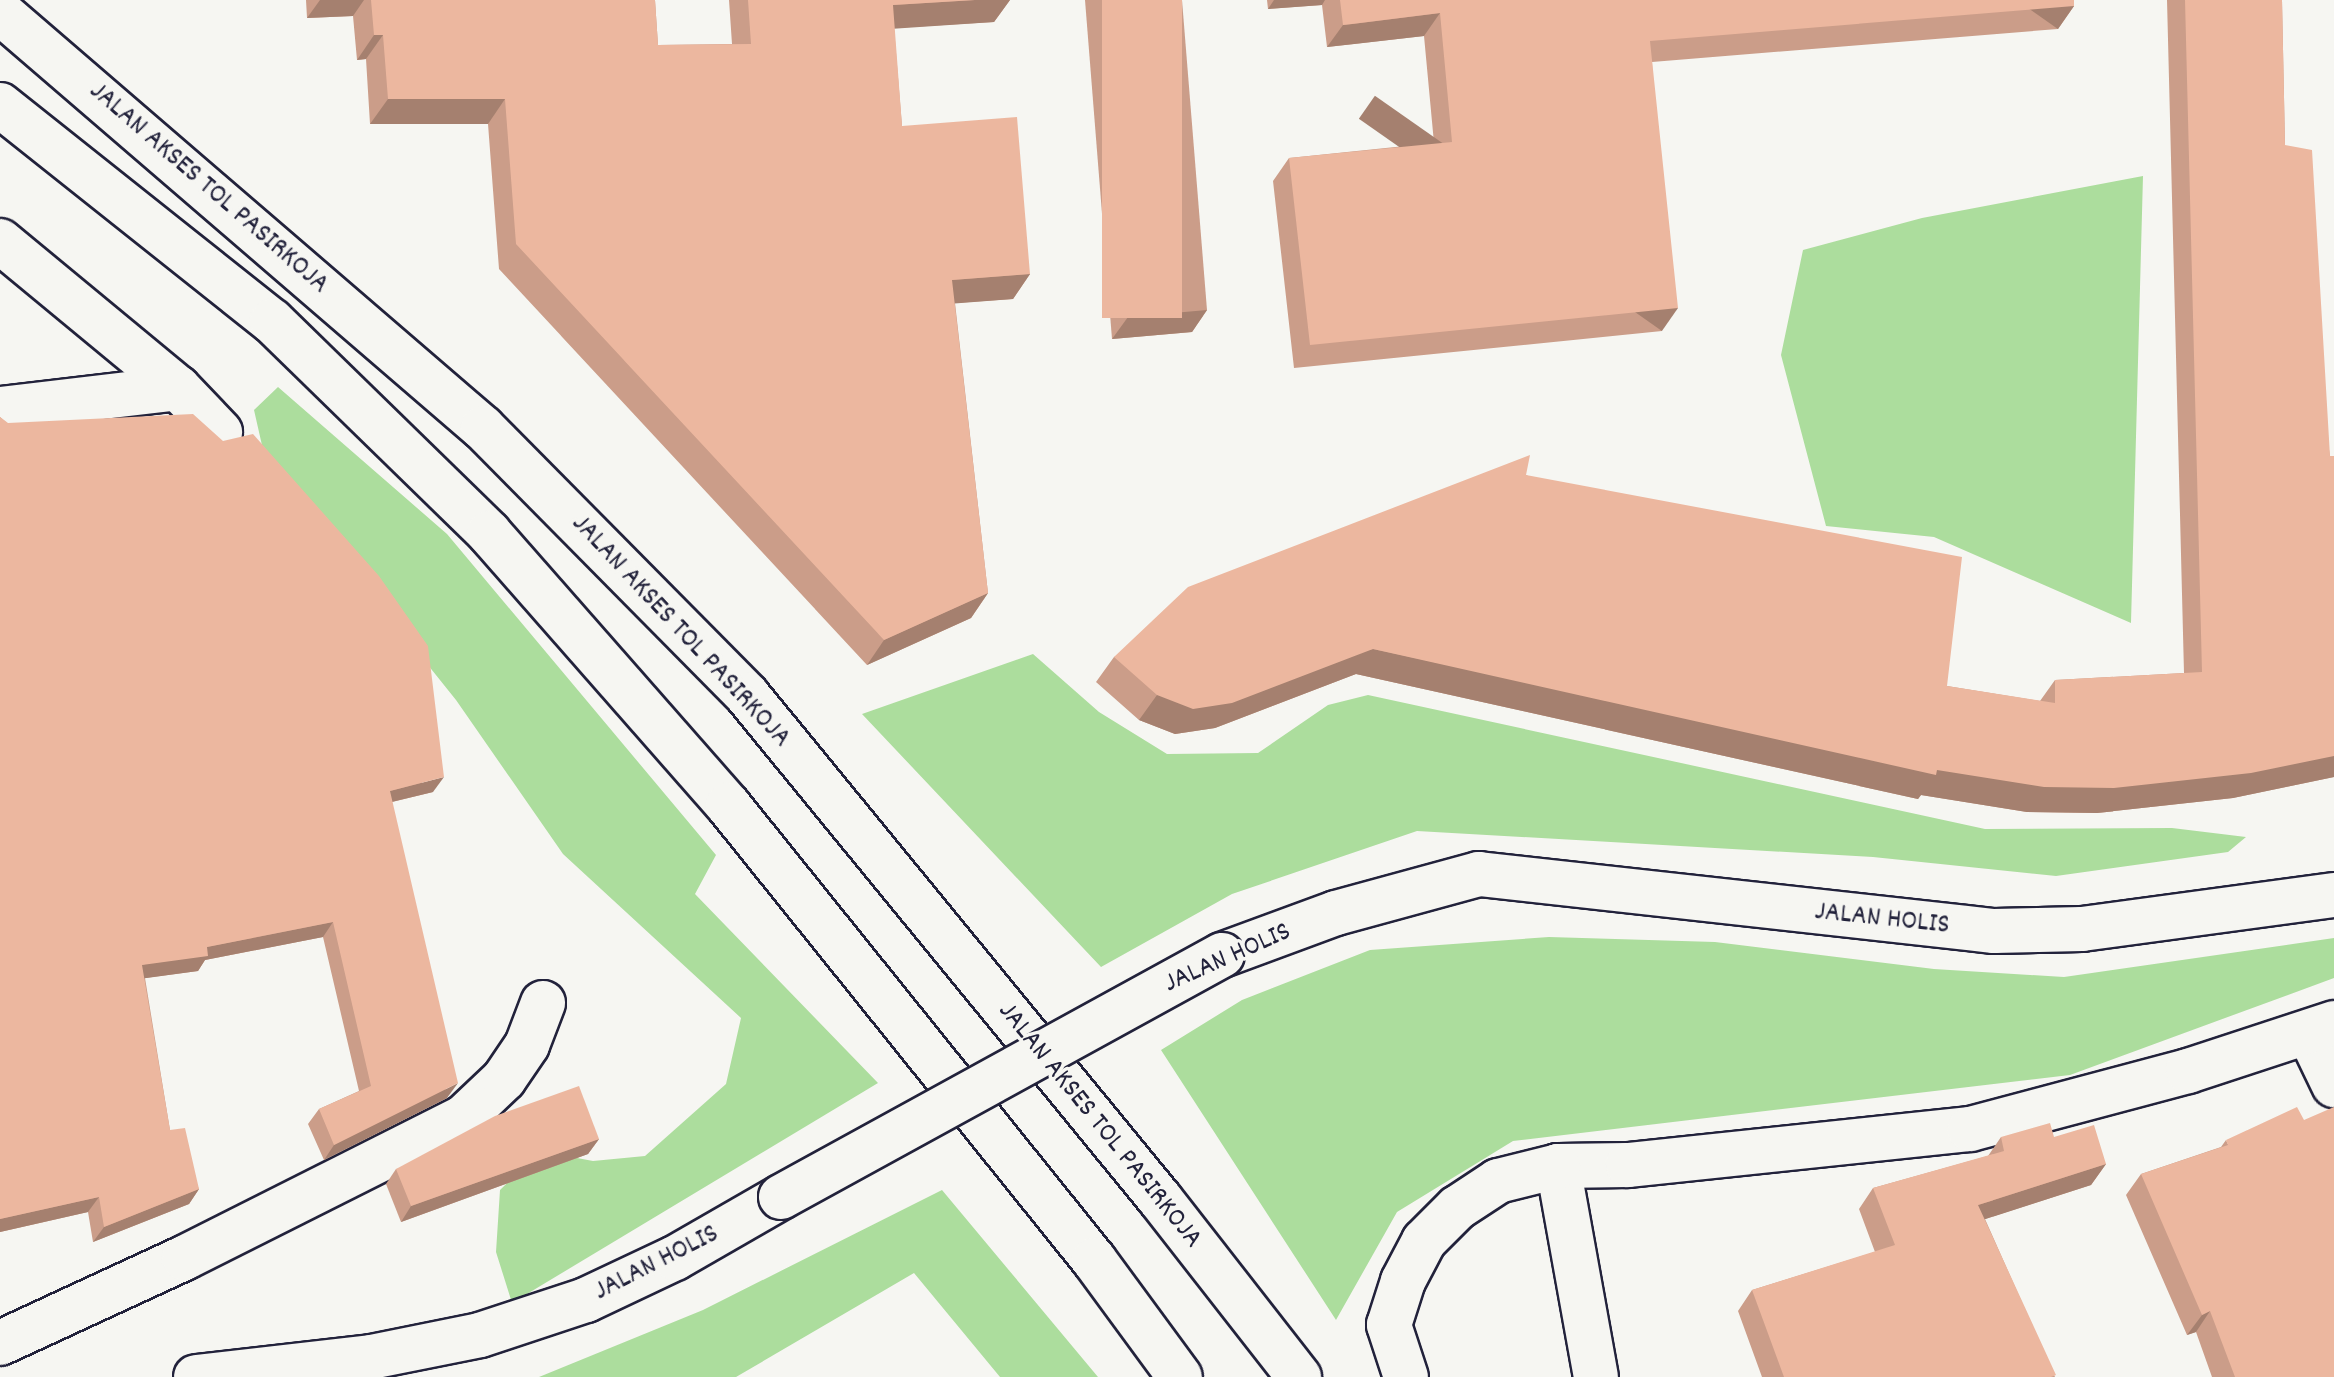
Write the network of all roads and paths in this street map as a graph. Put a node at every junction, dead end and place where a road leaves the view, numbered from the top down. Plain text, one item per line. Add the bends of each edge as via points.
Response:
1 (0, 12) edge
2 (0, 105) edge
3 (0, 241) edge
4 (178, 388) junction
5 (0, 409) edge
6 (220, 432) dead end
7 (2334, 895) edge
8 (543, 1003) dead end
9 (2321, 1028) edge
10 (2334, 1085) edge
11 (1558, 1166) junction
12 (0, 1343) edge
13 (196, 1377) edge
14 (1180, 1377) edge
15 (1299, 1377) edge
16 (1406, 1377) edge
17 (1596, 1377) edge

1 - 15 main road, JALAN AKSES TOL PASIRKOJA via 483,428 747,695
2 - 14 main road, JALAN AKSES TOL PASIRKOJA via 272,321 489,533 738,817 1094,1260
3 - 4 main road
4 - 5 main road
4 - 6 main road
7 - 13 main road, JALAN HOLIS, bridge via 2082,929 1994,931 1479,874 1352,908 1222,955 675,1258 586,1300 480,1335 371,1357
8 - 12 main road via 527,1045 504,1079 464,1117 184,1258
9 - 10 main road
9 - 11 main road via 1970,1129 1628,1165
11 - 16 main road via 1498,1181 1457,1208 1424,1241 1389,1325
11 - 17 main road

